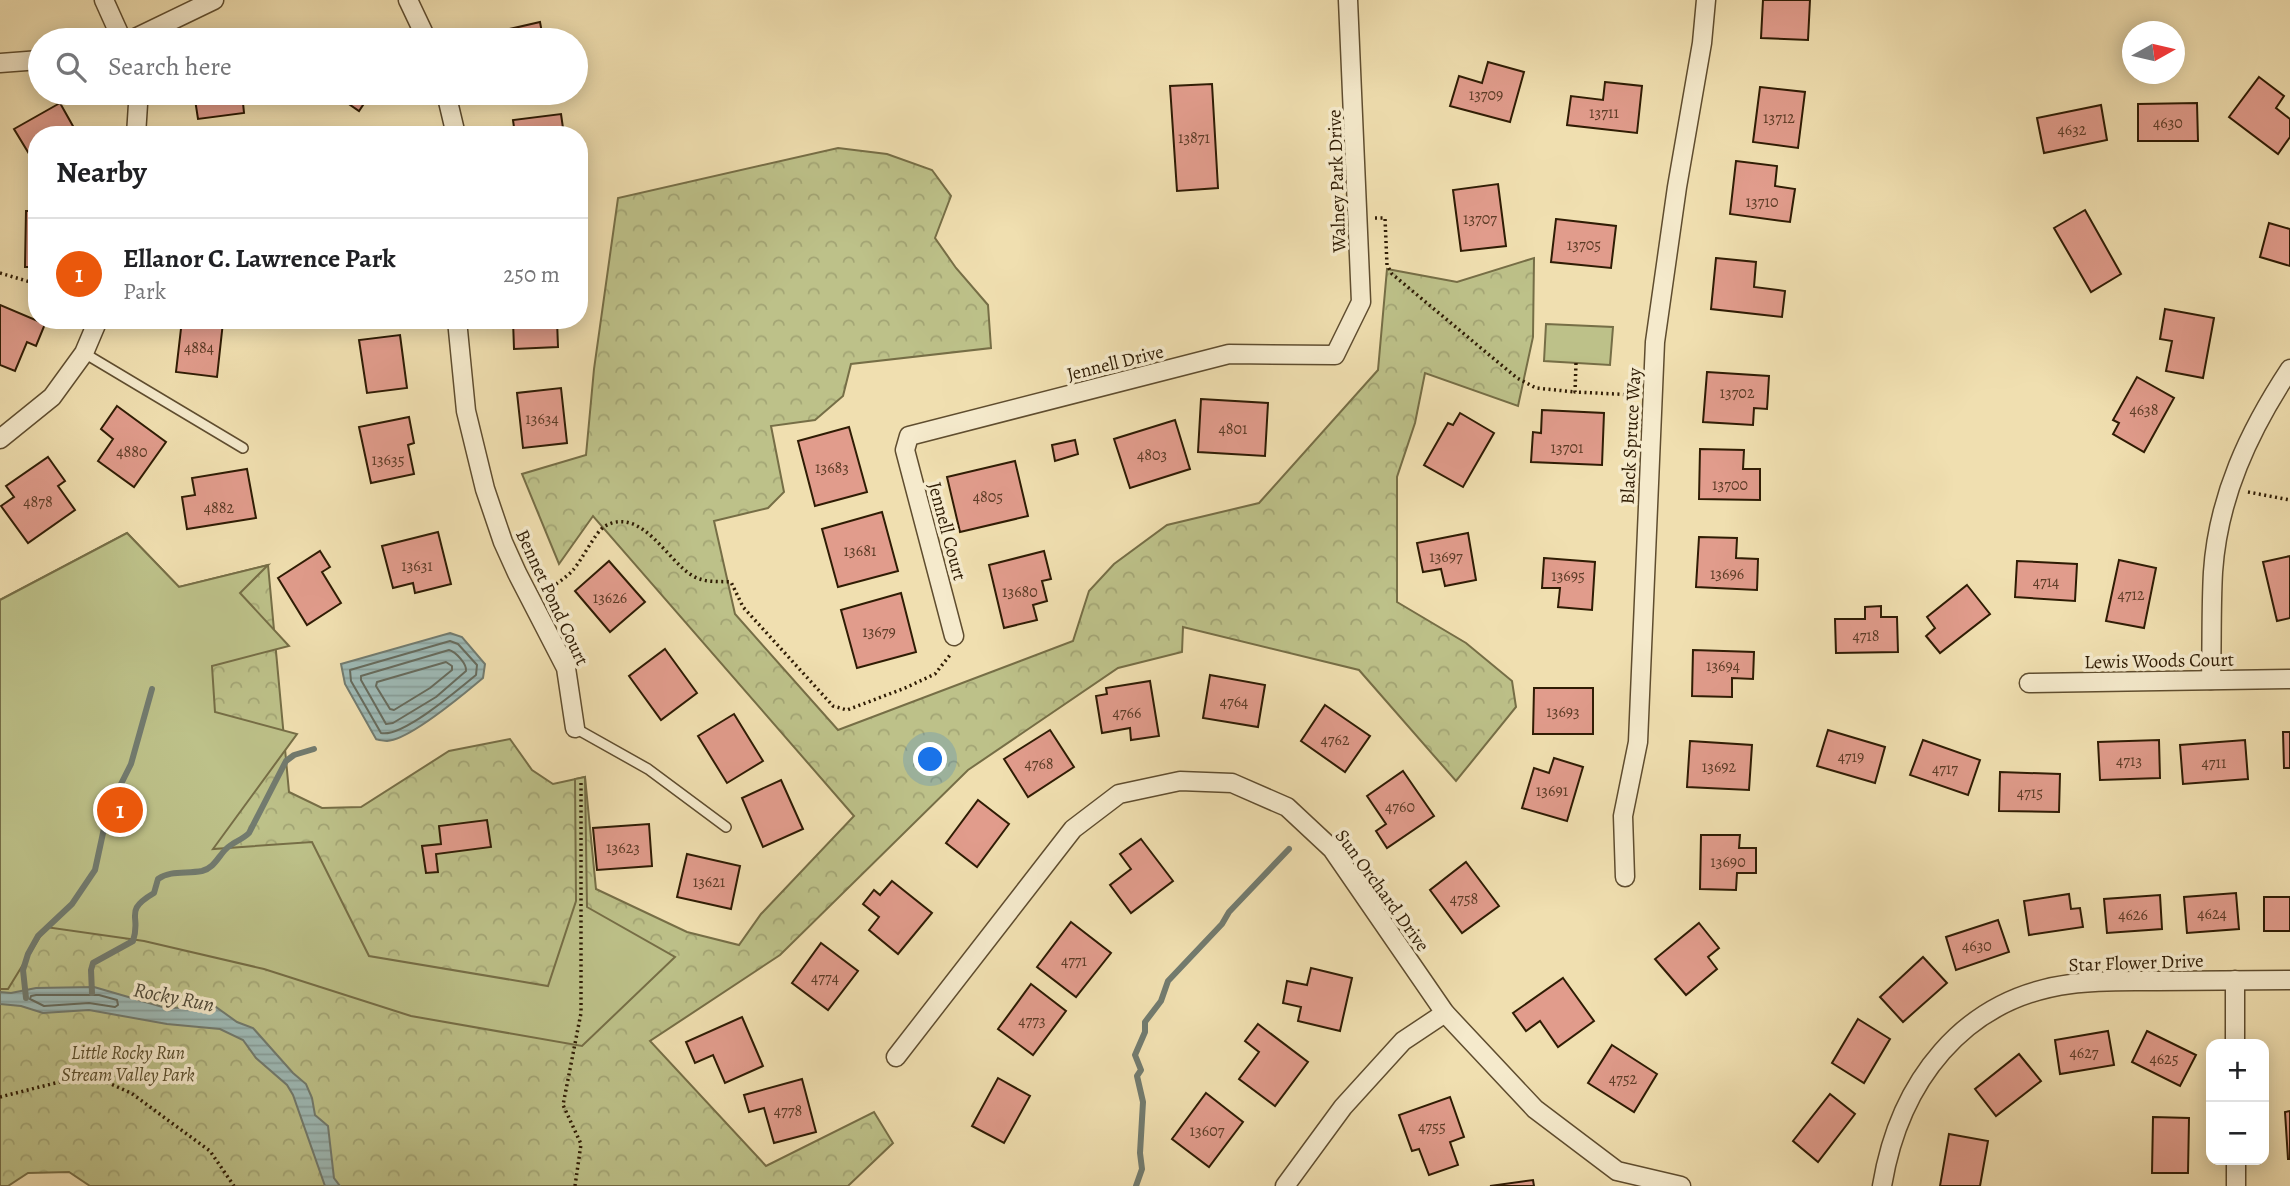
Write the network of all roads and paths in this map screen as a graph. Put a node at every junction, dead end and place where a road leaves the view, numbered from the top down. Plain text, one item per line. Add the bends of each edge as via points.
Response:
1 (104, 0) edge
2 (214, 0) edge
3 (408, 0) edge
4 (1348, 0) edge
5 (1706, 0) edge
6 (117, 28) edge
7 (156, 28) edge
8 (421, 28) edge
9 (28, 61) edge
10 (0, 63) edge
11 (138, 105) edge
12 (449, 105) edge
13 (137, 126) edge
14 (454, 126) edge
15 (1375, 218) dead end
16 (0, 273) edge
17 (28, 281) edge
18 (94, 329) edge
19 (457, 329) edge
20 (84, 353) junction
21 (1335, 355) joint
22 (1576, 363) dead end
23 (2290, 369) edge
24 (1575, 392) junction
25 (1635, 395) dead end
26 (909, 436) joint
27 (0, 439) edge
28 (243, 448) dead end
29 (2230, 487) junction
30 (2290, 500) edge
31 (546, 591) dead end
32 (956, 642) joint
33 (2290, 679) edge
34 (2211, 680) junction
35 (2029, 683) dead end
36 (575, 728) joint
37 (581, 780) dead end
38 (726, 827) dead end
39 (1625, 877) dead end
40 (2235, 980) junction
41 (2290, 980) edge
42 (1444, 1013) junction
43 (2235, 1039) edge
44 (896, 1057) dead end
45 (0, 1097) edge
46 (2236, 1165) edge
47 (1614, 1178) edge
48 (234, 1186) edge
49 (575, 1186) edge
50 (1285, 1186) edge
51 (1681, 1186) edge
52 (1882, 1186) edge
53 (2236, 1186) edge

1 - 6 street
2 - 7 street
3 - 8 street
4 - 21 street, Walney Park Drive via 1361,302
5 - 39 street, Black Spruce Way via 1655,342 1638,742 1623,816
9 - 10 street
11 - 13 street
12 - 14 street
15 - 24 path via 1385,218 1387,265 1392,274 1517,378 1536,388
16 - 17 path
18 - 20 street
19 - 36 street, Bennet Pond Court via 466,411 485,489 503,542 566,668
20 - 27 street via 52,397
20 - 28 lane
21 - 26 street, Jennell Drive via 1229,354
22 - 24 path
23 - 29 street via 2254,426
24 - 25 path
26 - 32 street, Jennell Court via 905,450
29 - 30 path
29 - 34 street via 2213,571
31 - 32 path via 571,573 603,527 632,523 692,576 731,582 743,607 833,706 847,710 934,674
33 - 34 street, Lewis Woods Court
34 - 35 street, Lewis Woods Court
36 - 38 lane via 648,769
37 - 49 path via 581,1013 563,1105 581,1144
40 - 41 street, Star Flower Drive
40 - 43 street
40 - 52 street, Star Flower Drive via 2071,984 2002,1006 1959,1035 1924,1074 1898,1120
42 - 44 street, Sun Orchard Drive via 1332,849 1287,807 1232,783 1180,781 1119,794 1073,829
42 - 47 street, Sun Orchard Drive via 1535,1109
42 - 50 street via 1403,1041 1343,1107
45 - 48 path via 75,1078 102,1080 131,1093 210,1151
46 - 53 street
47 - 51 street, Sun Orchard Drive

